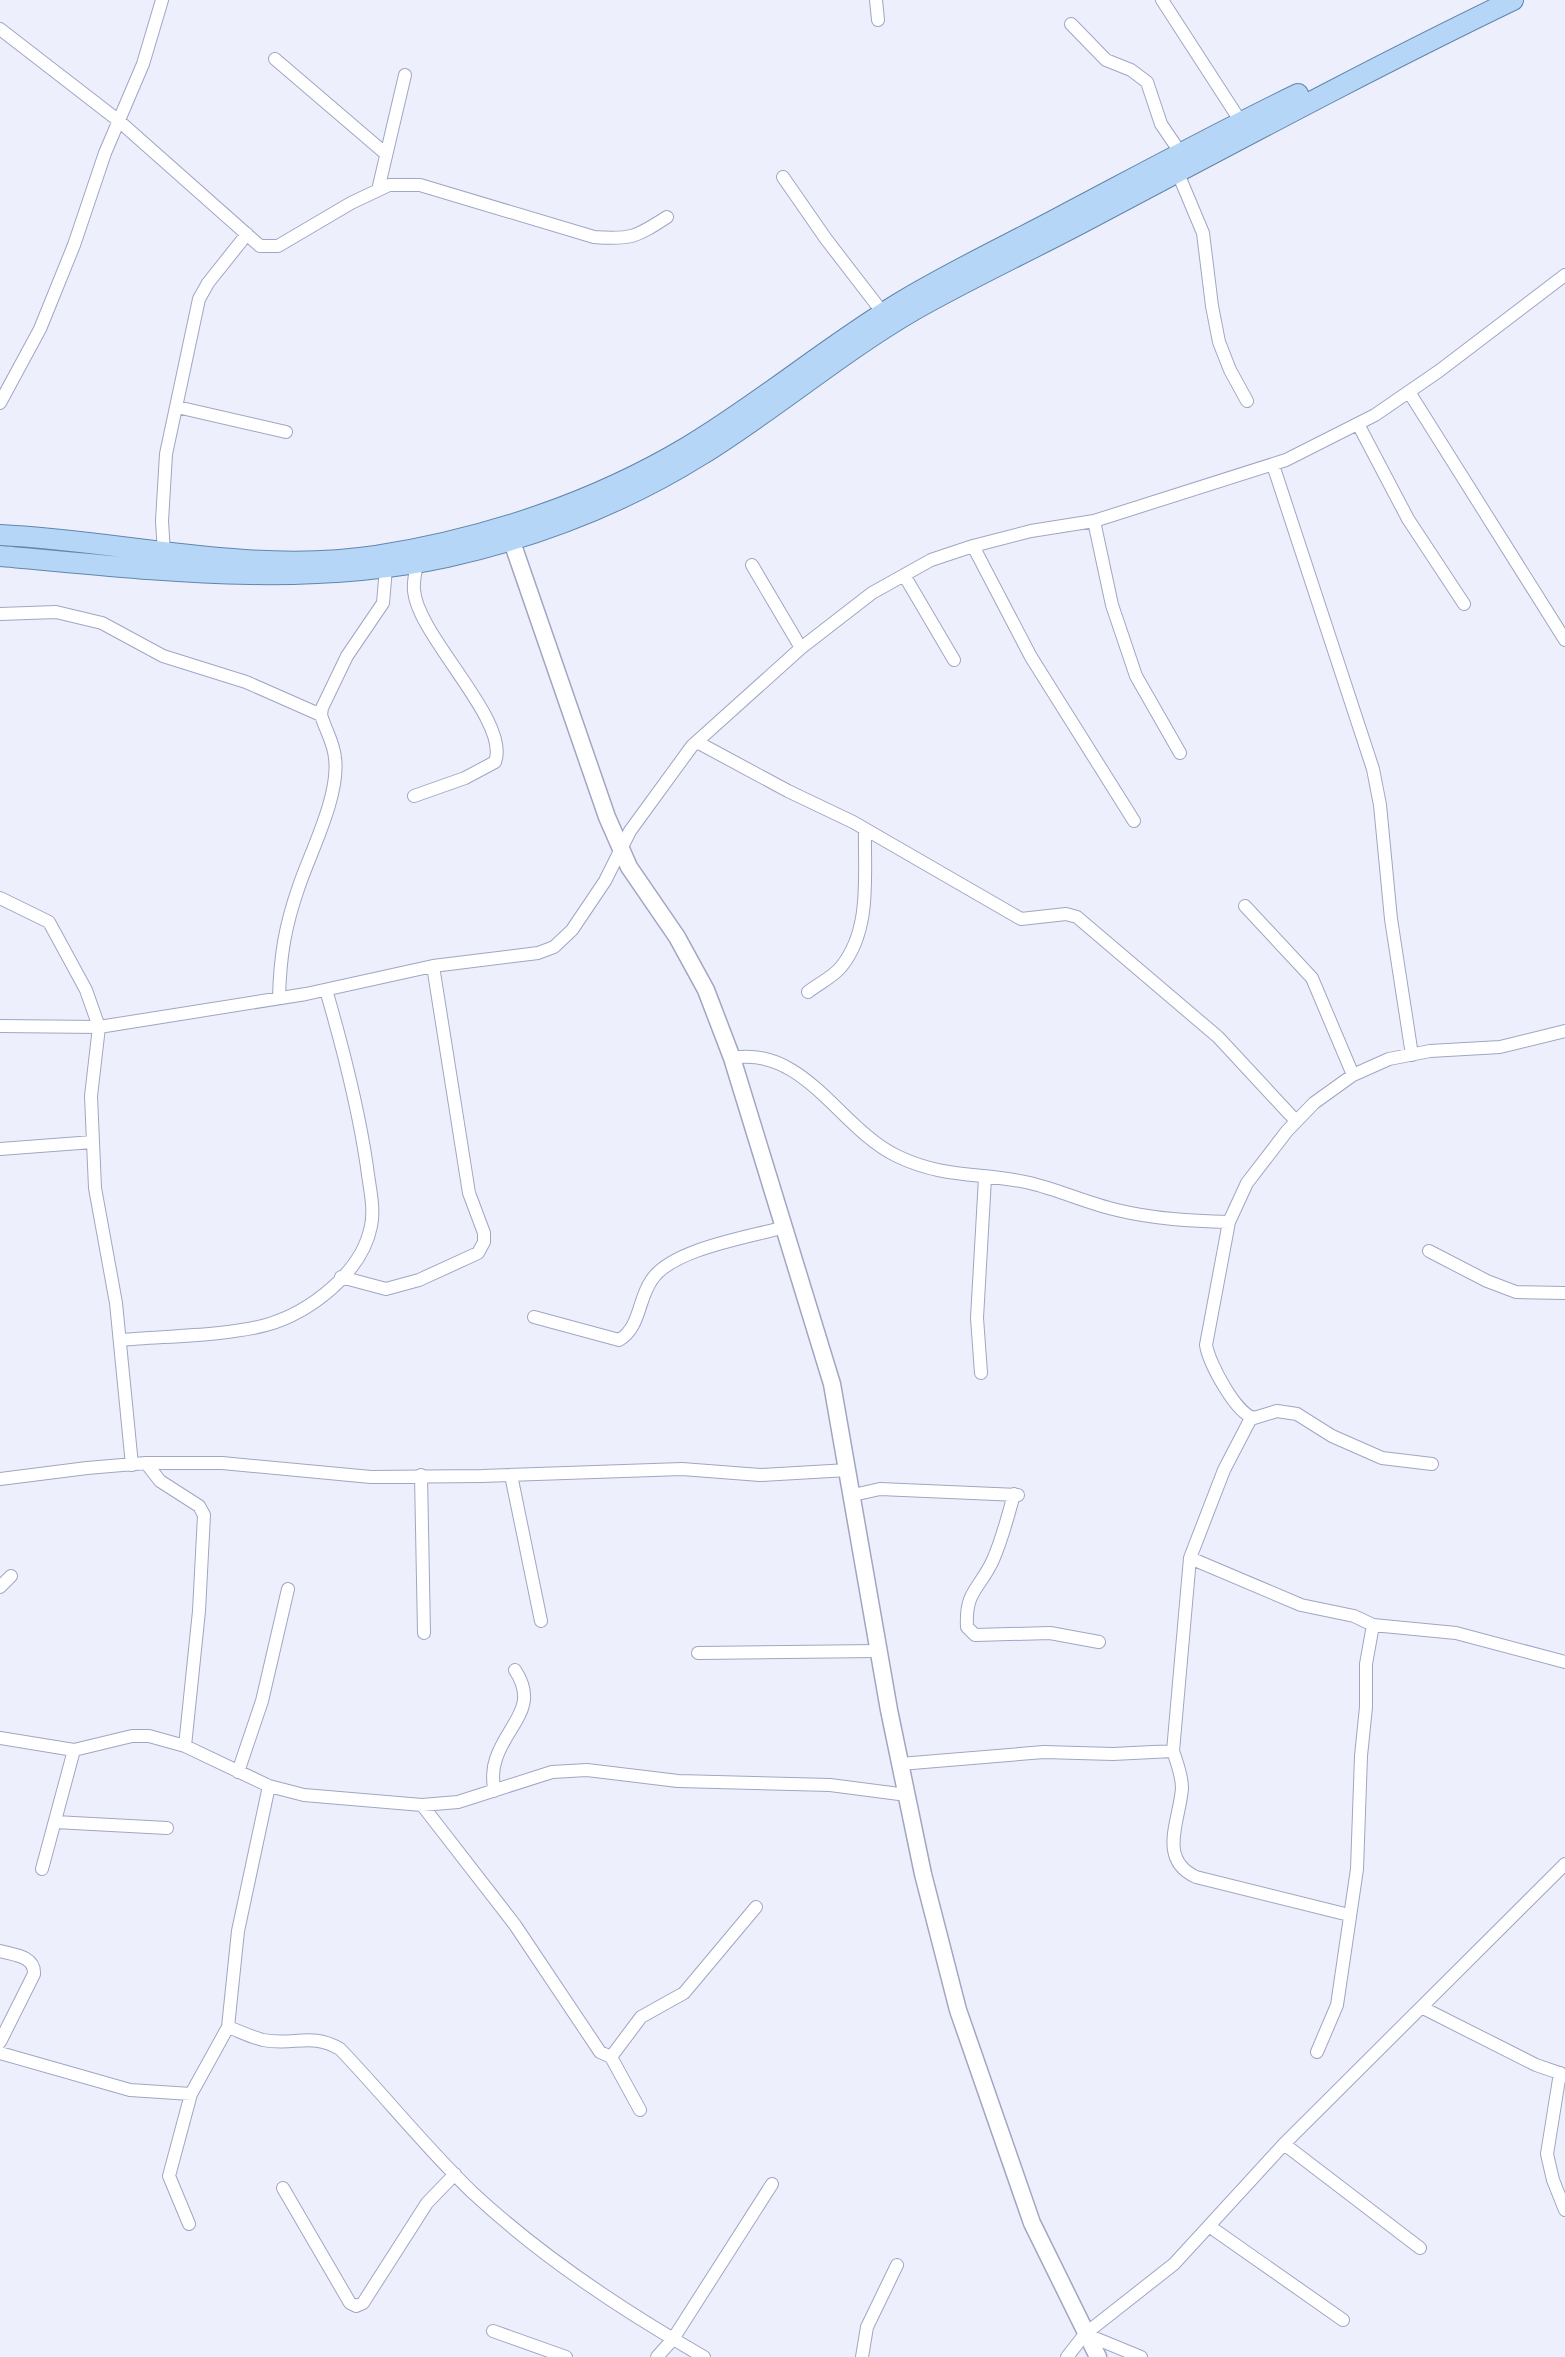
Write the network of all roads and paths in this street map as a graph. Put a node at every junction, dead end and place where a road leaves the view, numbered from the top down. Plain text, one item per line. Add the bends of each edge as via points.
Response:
1 (162, 0) edge
2 (876, 0) edge
3 (1162, 0) edge
4 (1482, 0) edge
5 (1513, 0) edge
6 (878, 20) dead end
7 (1071, 24) dead end
8 (0, 29) edge
9 (274, 59) dead end
10 (405, 75) dead end
11 (1331, 85) junction
12 (119, 121) junction
13 (1241, 122) junction
14 (386, 153) junction
15 (1178, 162) junction
16 (783, 177) dead end
17 (378, 190) junction
18 (667, 217) dead end
19 (247, 234) junction
20 (1565, 275) edge
21 (883, 313) junction
22 (1409, 392) junction
23 (1247, 401) dead end
24 (0, 403) edge
25 (177, 407) junction
26 (1359, 424) junction
27 (286, 432) dead end
28 (1273, 465) junction
29 (1094, 521) junction
30 (0, 535) edge
31 (511, 539) junction
32 (973, 546) junction
33 (164, 553) junction
34 (0, 556) edge
35 (417, 562) junction
36 (752, 565) dead end
37 (386, 568) junction
38 (904, 575) junction
39 (1464, 604) dead end
40 (0, 614) edge
41 (1565, 639) edge
42 (801, 648) junction
43 (954, 660) dead end
44 (321, 715) junction
45 (697, 742) junction
46 (1180, 753) dead end
47 (414, 796) dead end
48 (1134, 821) dead end
49 (865, 829) junction
50 (622, 851) junction
51 (0, 898) edge
52 (1245, 906) dead end
53 (433, 966) junction
54 (326, 990) junction
55 (808, 992) dead end
56 (279, 998) junction
57 (0, 1026) edge
58 (99, 1027) junction
59 (1565, 1031) edge
60 (1412, 1055) junction
61 (732, 1058) junction
62 (1353, 1075) junction
63 (1296, 1121) junction
64 (93, 1142) junction
65 (0, 1149) edge
66 (985, 1178) junction
67 (1229, 1222) junction
68 (785, 1227) junction
69 (1429, 1251) dead end
70 (341, 1276) junction
71 (1565, 1293) edge
72 (534, 1317) dead end
73 (121, 1340) junction
74 (981, 1373) dead end
75 (1251, 1418) junction
76 (146, 1463) junction
77 (1432, 1464) dead end
78 (132, 1465) junction
79 (848, 1470) junction
80 (421, 1475) junction
81 (511, 1475) junction
82 (0, 1479) edge
83 (853, 1495) junction
84 (1190, 1558) junction
85 (11, 1576) dead end
86 (0, 1587) edge
87 (288, 1590) dead end
88 (541, 1621) dead end
89 (1373, 1625) junction
90 (424, 1633) dead end
91 (1099, 1642) dead end
92 (879, 1651) junction
93 (698, 1653) dead end
94 (1565, 1662) edge
95 (515, 1670) dead end
96 (0, 1738) edge
97 (185, 1746) junction
98 (74, 1750) junction
99 (1173, 1751) junction
100 (900, 1764) junction
101 (238, 1772) junction
102 (269, 1786) junction
103 (494, 1791) junction
104 (907, 1795) junction
105 (422, 1805) junction
106 (55, 1822) junction
107 (167, 1828) dead end
108 (1565, 1864) edge
109 (42, 1869) dead end
110 (756, 1907) dead end
111 (1349, 1915) junction
112 (0, 1951) edge
113 (1423, 2008) junction
114 (228, 2027) junction
115 (1317, 2052) dead end
116 (1, 2053) edge
117 (610, 2057) junction
118 (1563, 2074) edge
119 (191, 2094) junction
120 (640, 2109) dead end
121 (1284, 2144) junction
122 (455, 2174) junction
123 (772, 2184) dead end
124 (283, 2188) dead end
125 (1565, 2210) edge
126 (189, 2224) dead end
127 (1209, 2226) junction
128 (1420, 2248) dead end
129 (897, 2265) dead end
130 (1343, 2320) dead end
131 (493, 2331) dead end
132 (1085, 2334) junction
133 (673, 2339) junction
134 (566, 2357) edge
135 (657, 2357) edge
136 (704, 2357) edge
137 (862, 2357) edge
138 (1067, 2357) edge
139 (1098, 2357) edge
140 (1141, 2357) edge

1 - 12 street
2 - 6 street
3 - 13 street
4 - 11 main road
5 - 11 main road
7 - 15 street via 1106,60 1131,70 1147,82
8 - 12 street
9 - 14 street
10 - 14 street
11 - 13 main road
11 - 15 main road
12 - 19 street
12 - 24 street via 40,329
13 - 15 main road
14 - 17 street
15 - 21 main road
15 - 23 street via 1203,233 1219,342
15 - 31 main road via 914,310 699,456 575,519
16 - 21 street
17 - 18 street via 395,184 420,185 594,237 623,240 641,234
17 - 19 street via 278,246 260,246
19 - 25 street via 199,299
20 - 22 street
21 - 33 main road via 687,447 571,504 504,528 347,559 266,561
22 - 26 street
22 - 41 street
25 - 27 street
25 - 33 street via 166,454
26 - 28 street
26 - 39 street via 1408,519
28 - 29 street
28 - 60 street via 1373,769
29 - 32 street
29 - 46 street via 1112,605 1136,676
30 - 33 main road
31 - 35 main road
31 - 50 street
32 - 38 street via 931,560
32 - 48 street via 1036,666
34 - 37 main road via 259,576
35 - 37 main road
35 - 47 street via 414,591 427,623 489,723 498,753 495,762 465,778
36 - 42 street
37 - 44 street via 383,603 347,656
38 - 42 street via 872,593
38 - 43 street
40 - 44 street via 56,612 102,622 163,656 246,681
42 - 45 street
44 - 56 street via 336,758 335,774 323,823 281,947
45 - 49 street
45 - 50 street via 630,831
49 - 55 street via 863,910 856,945 840,969
49 - 63 street via 1021,919 1066,914 1077,917 1218,1037
50 - 53 street via 572,930 554,947 538,953
50 - 61 street via 706,990
51 - 58 street via 49,922 86,990
52 - 62 street via 1312,978
53 - 54 street
53 - 70 street via 469,1193 484,1242 478,1253 419,1280 386,1289
54 - 56 street
54 - 70 street via 361,1124 372,1206 366,1244
56 - 58 street
57 - 58 street
58 - 64 street via 91,1096
59 - 60 street via 1500,1047
60 - 62 street via 1389,1059
61 - 66 street via 752,1054 772,1059 795,1072 895,1155 923,1168
61 - 68 street
62 - 63 street
63 - 67 street via 1247,1184
64 - 65 street
64 - 73 street via 95,1188
66 - 67 street via 1031,1183 1154,1217
66 - 74 street via 977,1318
67 - 75 street via 1206,1346 1216,1374
68 - 72 street via 677,1259 659,1270 628,1335 619,1341
68 - 79 street via 832,1384
69 - 71 street via 1516,1292
70 - 73 street via 307,1308 266,1325
73 - 78 street
75 - 77 street via 1277,1411 1296,1414 1332,1436 1382,1458
75 - 84 street via 1224,1470
76 - 78 street
76 - 80 street via 222,1463 371,1477
76 - 97 street via 160,1481 199,1506 204,1515
78 - 82 street
79 - 81 street via 760,1475 682,1469
79 - 83 street
80 - 81 street
80 - 90 street
81 - 88 street
83 - 91 street via 880,1489 1016,1494 992,1563 968,1600 967,1627 975,1635 1050,1633
83 - 92 street
84 - 89 street via 1301,1605
84 - 99 street
85 - 86 street
87 - 101 street via 262,1701
89 - 94 street via 1456,1633
89 - 111 street via 1366,1664 1357,1869
92 - 93 street
92 - 100 street
95 - 103 street via 523,1683 526,1700 496,1757 492,1770
96 - 98 street
97 - 98 street via 149,1736 132,1736
97 - 101 street
98 - 106 street
99 - 100 street via 1044,1752
99 - 111 street via 1182,1788 1174,1852 1180,1867 1196,1877
100 - 104 street
101 - 102 street
102 - 105 street via 304,1795
102 - 114 street via 238,1931
103 - 104 street via 552,1772 587,1770 678,1781 830,1785
103 - 105 street via 458,1803
104 - 132 street via 958,2010 1032,2223
105 - 117 street via 515,1925 600,2052
106 - 107 street
106 - 109 street
108 - 113 street
110 - 117 street via 684,1993 641,2017
111 - 115 street via 1337,2005
112 - 116 street via 29,1960 34,1967
113 - 118 street via 1536,2065
113 - 121 street
114 - 119 street
114 - 122 street via 262,2040 325,2040 340,2049
116 - 119 street via 130,2090
117 - 120 street
118 - 125 street via 1546,2154
119 - 126 street via 169,2176
121 - 127 street
121 - 128 street
122 - 124 street via 427,2204 363,2303 356,2306 350,2303
122 - 133 street via 550,2257 632,2316
123 - 133 street
127 - 130 street
127 - 132 street via 1174,2264
129 - 137 street via 874,2309
131 - 134 street
132 - 138 street
132 - 139 street
132 - 140 street
133 - 135 street
133 - 136 street

